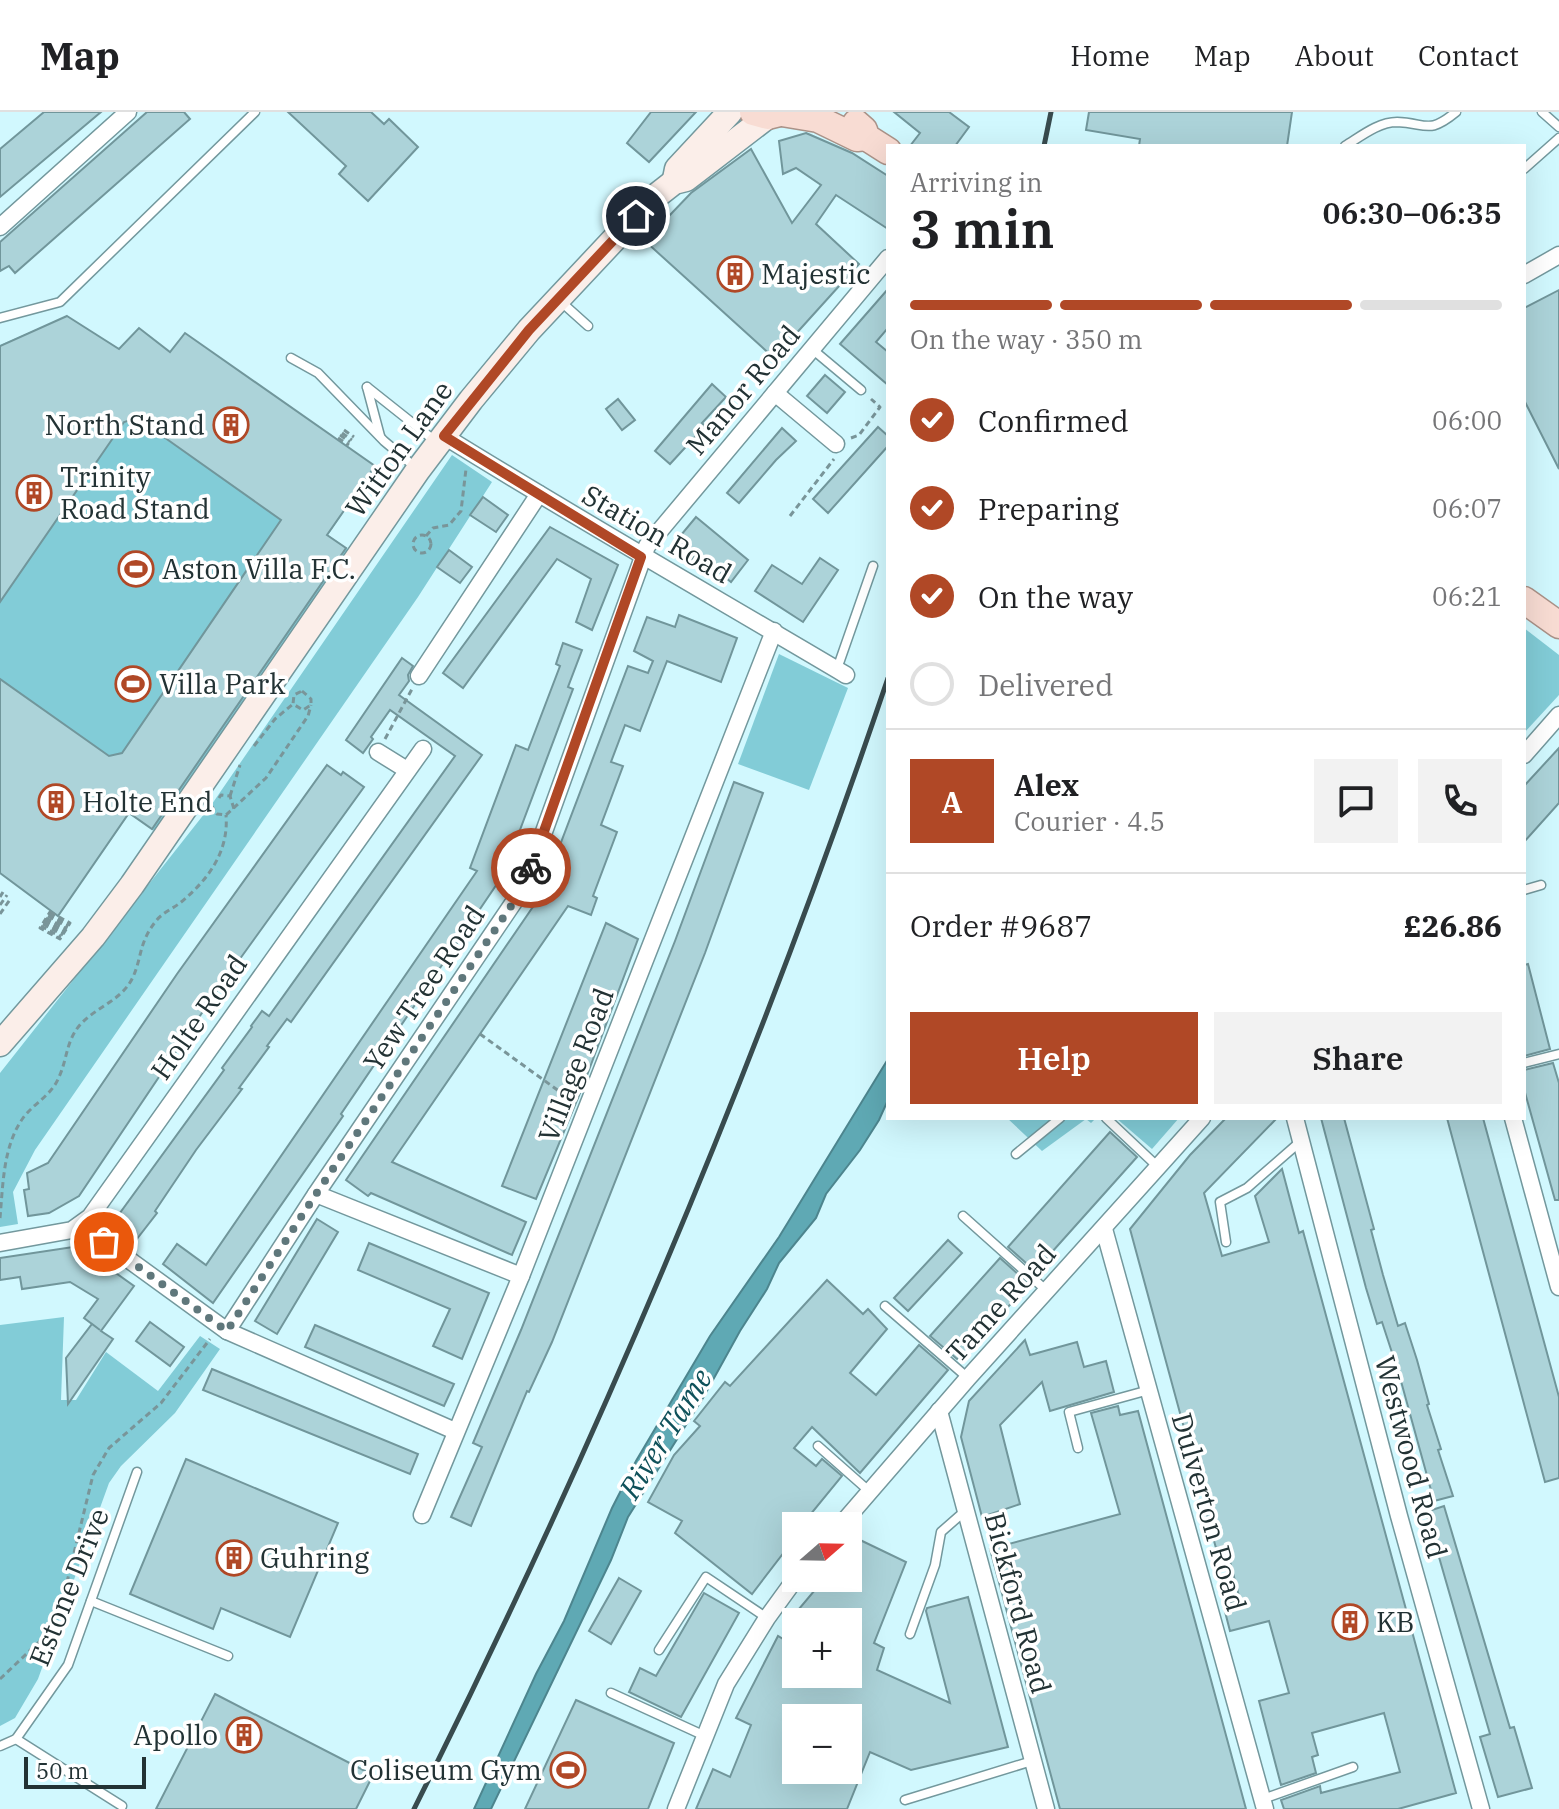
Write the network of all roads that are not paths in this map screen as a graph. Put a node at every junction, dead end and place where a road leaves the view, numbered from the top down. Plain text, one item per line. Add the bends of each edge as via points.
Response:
1 (128, 112) edge
2 (255, 112) edge
3 (730, 112) edge
4 (842, 112) edge
5 (1456, 112) edge
6 (1542, 112) edge
7 (772, 113) edge
8 (1559, 127) edge
9 (1559, 138) edge
10 (877, 144) edge
11 (1348, 144) edge
12 (1526, 167) edge
13 (674, 182) junction
14 (0, 227) edge
15 (1559, 255) edge
16 (886, 260) edge
17 (1526, 274) edge
18 (558, 299) junction
19 (0, 318) edge
20 (588, 326) dead end
21 (811, 349) junction
22 (291, 358) dead end
23 (861, 390) road end
24 (775, 393) junction
25 (382, 439) junction
26 (441, 439) junction
27 (836, 444) road end
28 (418, 470) junction
29 (539, 494) junction
30 (641, 557) junction
31 (873, 566) dead end
32 (1526, 601) edge
33 (1559, 625) edge
34 (774, 631) junction
35 (841, 672) joint
36 (419, 676) road end
37 (1559, 715) edge
38 (423, 749) dead end
39 (378, 752) road end
40 (1526, 753) edge
41 (407, 770) junction
42 (1541, 885) dead end
43 (1526, 889) edge
44 (0, 1044) edge
45 (1559, 1054) edge
46 (1526, 1062) edge
47 (1058, 1120) edge
48 (1108, 1120) edge
49 (1200, 1120) edge
50 (1296, 1120) edge
51 (1514, 1120) edge
52 (1301, 1140) junction
53 (1016, 1154) dead end
54 (1157, 1166) junction
55 (316, 1194) junction
56 (963, 1216) dead end
57 (81, 1225) junction
58 (1104, 1229) junction
59 (1226, 1242) dead end
60 (0, 1243) edge
61 (521, 1276) junction
62 (1559, 1287) edge
63 (1047, 1291) junction
64 (885, 1306) dead end
65 (224, 1329) junction
66 (968, 1378) junction
67 (1149, 1390) junction
68 (939, 1411) junction
69 (455, 1431) junction
70 (818, 1446) dead end
71 (1078, 1448) dead end
72 (137, 1472) dead end
73 (870, 1492) junction
74 (966, 1511) junction
75 (852, 1512) edge
76 (422, 1515) dead end
77 (786, 1592) edge
78 (91, 1601) junction
79 (767, 1618) junction
80 (910, 1634) dead end
81 (659, 1650) dead end
82 (228, 1656) dead end
83 (611, 1693) dead end
84 (706, 1737) junction
85 (16, 1739) junction
86 (0, 1746) edge
87 (1033, 1761) junction
88 (1353, 1767) dead end
89 (905, 1800) dead end
90 (1264, 1804) edge
91 (122, 1806) dead end
92 (676, 1809) edge
93 (1046, 1809) edge
94 (1481, 1809) edge

1 - 14 street
2 - 19 lane via 60,302
3 - 13 main road, Witton Lane via 677,169
4 - 10 main road
5 - 11 lane via 1437,126 1395,122
6 - 8 lane
7 - 10 main road via 818,119
7 - 13 main road, Witton Lane via 686,179
9 - 12 lane
13 - 18 main road, Witton Lane
15 - 17 street
16 - 21 street, Manor Road
18 - 20 lane
18 - 26 main road, Witton Lane
21 - 23 lane
21 - 24 street, Manor Road
22 - 25 lane via 318,373
24 - 27 street
24 - 30 street, Manor Road
25 - 26 lane via 367,387
25 - 28 lane
26 - 28 main road, Witton Lane
26 - 29 street, Station Road
28 - 44 main road, Witton Lane via 132,885
29 - 30 street, Station Road
29 - 36 street
30 - 34 street, Station Road
30 - 55 street, Yew Tree Road via 524,887
31 - 35 lane
32 - 33 main road
34 - 35 street, Station Road
34 - 61 street, Village Road
37 - 40 street
38 - 41 street, Holte Road
39 - 41 street
41 - 57 street, Holte Road
42 - 43 lane
45 - 46 lane
47 - 53 lane
48 - 54 lane
49 - 54 street, Tame Road
50 - 52 street, Westwood Road
51 - 62 street
52 - 59 lane via 1247,1188 1220,1202
52 - 94 street, Westwood Road
54 - 58 street, Tame Road
55 - 61 street
55 - 65 street, Yew Tree Road
56 - 63 lane
57 - 60 street
57 - 65 street
58 - 63 street, Tame Road
58 - 67 street, Dulverton Road
61 - 69 street, Village Road
63 - 66 street, Tame Road
64 - 66 lane
65 - 69 street
66 - 68 street, Tame Road
67 - 71 lane via 1069,1412
67 - 90 street, Dulverton Road
68 - 73 street, Tame Road
68 - 74 street, Bickford Road
69 - 76 street, Village Road
70 - 73 lane
72 - 78 lane, Estone Drive
73 - 75 street, Tame Road
74 - 80 lane via 941,1532
74 - 87 street, Bickford Road
77 - 79 street
78 - 82 lane
78 - 85 lane, Estone Drive via 68,1665
79 - 81 lane via 706,1577
79 - 84 street via 726,1684
83 - 84 lane
84 - 92 street
85 - 86 lane
85 - 91 lane
87 - 89 lane
87 - 93 street, Bickford Road
88 - 90 lane

